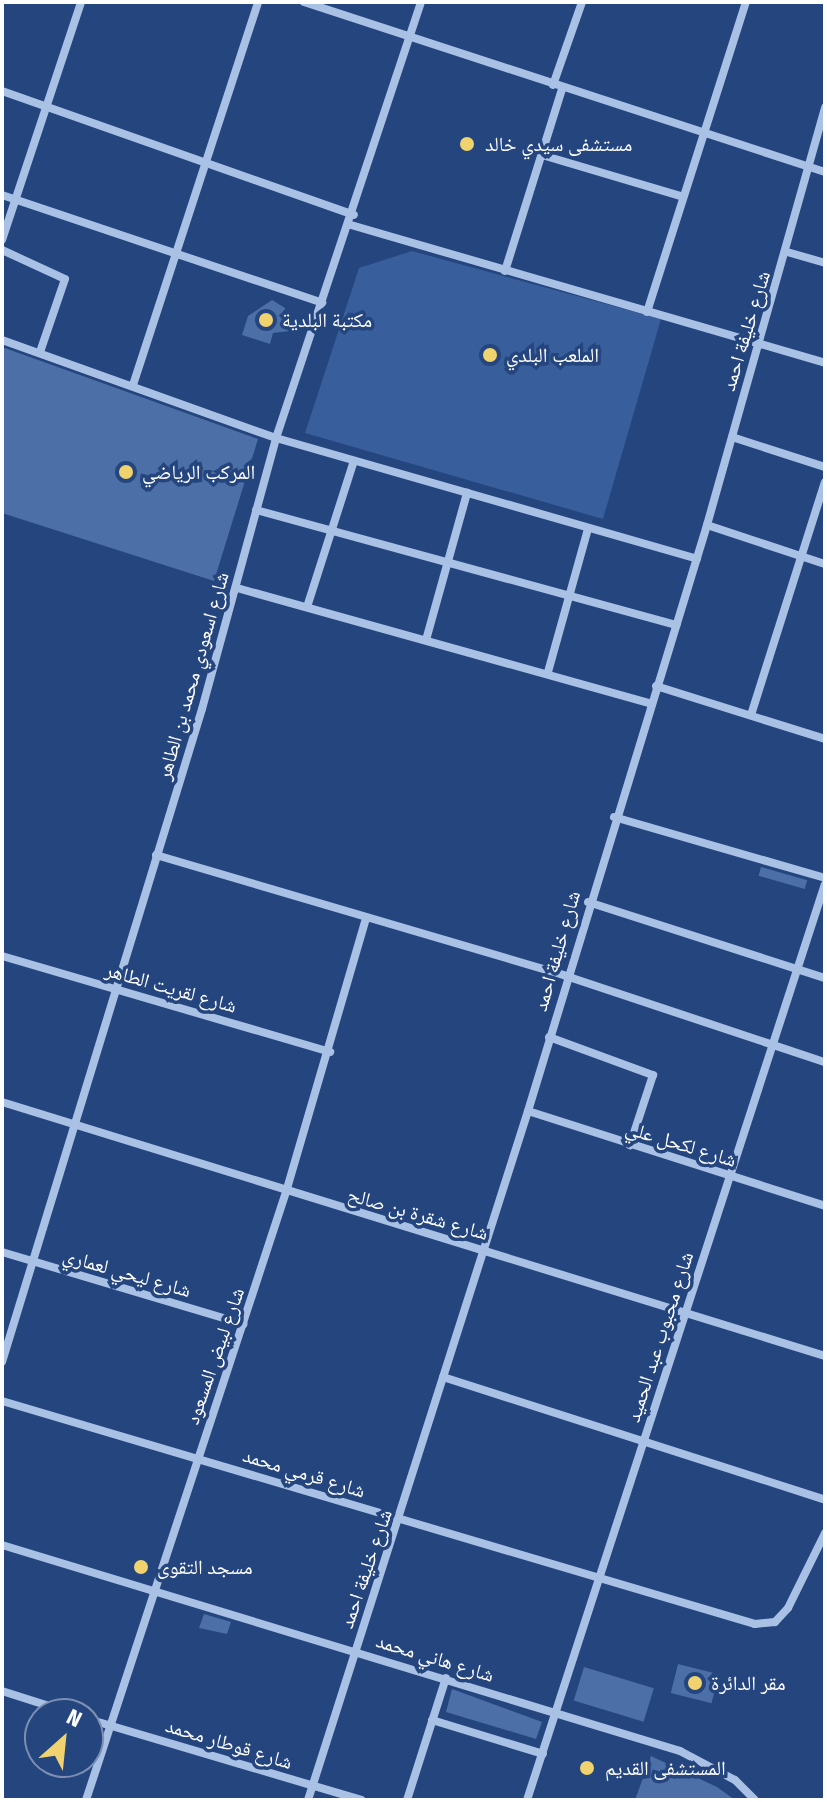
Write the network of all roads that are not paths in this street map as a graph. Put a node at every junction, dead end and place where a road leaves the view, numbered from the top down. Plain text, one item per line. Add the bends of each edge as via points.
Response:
1 (81, 2) edge
2 (258, 2) edge
3 (304, 2) edge
4 (421, 2) edge
5 (582, 2) edge
6 (746, 2) edge
7 (411, 36) junction
8 (557, 87) junction
9 (2, 91) edge
10 (46, 107) junction
11 (825, 107) edge
12 (700, 136) junction
13 (542, 155) junction
14 (205, 162) junction
15 (808, 166) junction
16 (825, 172) edge
17 (2, 195) edge
18 (680, 196) junction
19 (17, 200) junction
20 (354, 215) junction
21 (351, 225) junction
22 (2, 240) edge
23 (2, 250) edge
24 (787, 252) junction
25 (177, 256) junction
26 (825, 263) edge
27 (505, 271) junction
28 (322, 303) junction
29 (647, 312) junction
30 (2, 340) edge
31 (756, 344) junction
32 (40, 352) junction
33 (825, 363) edge
34 (133, 385) junction
35 (732, 437) junction
36 (276, 438) junction
37 (354, 461) junction
38 (825, 467) edge
39 (825, 482) edge
40 (467, 493) junction
41 (256, 510) junction
42 (707, 525) junction
43 (332, 528) junction
44 (588, 529) junction
45 (802, 556) junction
46 (697, 559) junction
47 (448, 561) junction
48 (825, 564) edge
49 (237, 588) junction
50 (569, 595) junction
51 (307, 607) junction
52 (677, 625) junction
53 (426, 640) junction
54 (548, 672) junction
55 (656, 686) junction
56 (649, 703) junction
57 (751, 715) junction
58 (825, 739) edge
59 (614, 817) junction
60 (156, 855) junction
61 (825, 881) edge
62 (588, 902) junction
63 (366, 919) junction
64 (2, 956) edge
65 (796, 968) junction
66 (566, 976) junction
67 (825, 978) edge
68 (115, 988) junction
69 (549, 1037) junction
70 (770, 1045) junction
71 (330, 1052) junction
72 (825, 1062) edge
73 (2, 1102) edge
74 (528, 1111) junction
75 (76, 1125) junction
76 (630, 1145) junction
77 (730, 1176) junction
78 (286, 1192) junction
79 (825, 1206) edge
80 (486, 1250) junction
81 (2, 1252) edge
82 (31, 1261) junction
83 (685, 1314) junction
84 (243, 1324) junction
85 (825, 1356) edge
86 (2, 1362) edge
87 (443, 1377) junction
88 (2, 1401) edge
89 (644, 1441) junction
90 (197, 1457) junction
91 (825, 1500) edge
92 (401, 1518) junction
93 (825, 1533) edge
94 (2, 1545) edge
95 (600, 1577) junction
96 (151, 1591) junction
97 (355, 1650) junction
98 (446, 1678) junction
99 (2, 1691) edge
100 (24, 1698) edge
101 (557, 1713) junction
102 (432, 1720) junction
103 (104, 1724) edge
104 (109, 1725) junction
105 (543, 1754) junction
106 (312, 1786) junction
107 (86, 1800) edge
108 (308, 1800) edge
109 (361, 1800) edge
110 (407, 1800) edge
111 (527, 1800) edge
112 (755, 1800) edge

1 - 10 street
2 - 14 street
3 - 7 street
4 - 7 street, شارع اسعودي محمد بن الطاهر
5 - 8 street
6 - 12 street
7 - 8 street
7 - 20 street, شارع اسعودي محمد بن الطاهر
8 - 12 street
8 - 13 street
9 - 10 street
10 - 14 street
10 - 19 street
11 - 15 street, شارع خليفة احمد
12 - 15 street
12 - 18 street
13 - 18 street
13 - 27 street
14 - 20 street
14 - 25 street
15 - 16 street
15 - 24 street, شارع خليفة احمد
17 - 19 street
18 - 29 street
19 - 22 street
19 - 25 street
20 - 21 street, شارع اسعودي محمد بن الطاهر
21 - 27 street
21 - 28 street, شارع اسعودي محمد بن الطاهر
23 - 32 street via 65,279
24 - 26 street
24 - 31 street, شارع خليفة احمد
25 - 28 street
25 - 34 street
27 - 29 street
28 - 36 street, شارع اسعودي محمد بن الطاهر
29 - 31 street
30 - 32 street
31 - 33 street
31 - 35 street, شارع خليفة احمد
32 - 34 street
34 - 36 street
35 - 38 street
35 - 42 street, شارع خليفة احمد
36 - 37 street
36 - 41 street, شارع اسعودي محمد بن الطاهر
37 - 40 street
37 - 43 street
39 - 45 street
40 - 44 street
40 - 47 street
41 - 43 street
41 - 49 street, شارع اسعودي محمد بن الطاهر
42 - 45 street
42 - 46 street, شارع خليفة احمد
43 - 47 street
43 - 51 street
44 - 46 street
44 - 50 street
45 - 48 street
45 - 57 street
46 - 52 street, شارع خليفة احمد
47 - 50 street
47 - 53 street
49 - 51 street
49 - 60 street, شارع اسعودي محمد بن الطاهر
50 - 52 street
50 - 54 street
51 - 53 street
52 - 55 street, شارع خليفة احمد
53 - 54 street
54 - 56 street
55 - 56 street, شارع خليفة احمد
55 - 57 street
56 - 59 street, شارع خليفة احمد
57 - 58 street
59 - 61 street
59 - 62 street, شارع خليفة احمد
60 - 63 street
60 - 68 street, شارع اسعودي محمد بن الطاهر
61 - 65 street, شارع محبوب عبد الحميد
62 - 65 street
62 - 66 street, شارع خليفة احمد
63 - 66 street
63 - 71 street, شارع لبيض المسعود
64 - 68 street, شارع لقريت الطاهر
65 - 67 street
65 - 70 street, شارع محبوب عبد الحميد
66 - 69 street, شارع خليفة احمد
66 - 70 street
68 - 71 street, شارع لقريت الطاهر
68 - 75 street, شارع اسعودي محمد بن الطاهر
69 - 74 street, شارع خليفة احمد
69 - 76 street via 653,1075
70 - 72 street
70 - 77 street, شارع محبوب عبد الحميد
71 - 78 street, شارع لبيض المسعود
73 - 75 street, شارع شقرة بن صالح
74 - 76 street, شارع لكحل علي
74 - 80 street, شارع خليفة احمد
75 - 78 street, شارع شقرة بن صالح
75 - 82 street, شارع اسعودي محمد بن الطاهر
76 - 77 street, شارع لكحل علي
77 - 79 street, شارع لكحل علي
77 - 83 street, شارع محبوب عبد الحميد
78 - 80 street, شارع شقرة بن صالح
78 - 84 street, شارع لبيض المسعود
80 - 83 street, شارع شقرة بن صالح
80 - 87 street, شارع خليفة احمد
81 - 82 street, شارع ليحي لعماري
82 - 84 street, شارع ليحي لعماري
82 - 86 street, شارع اسعودي محمد بن الطاهر
83 - 85 street, شارع شقرة بن صالح
83 - 89 street, شارع محبوب عبد الحميد
84 - 90 street, شارع لبيض المسعود
87 - 89 street
87 - 92 street, شارع خليفة احمد
88 - 90 street, شارع قرمي محمد
89 - 91 street
89 - 95 street, شارع محبوب عبد الحميد
90 - 92 street, شارع قرمي محمد
90 - 96 street, شارع لبيض المسعود
92 - 95 street, شارع قرمي محمد
92 - 97 street, شارع خليفة احمد
93 - 95 street, شارع قرمي محمد via 781,1617 767,1625
94 - 96 street, شارع هاني محمد
95 - 101 street, شارع محبوب عبد الحميد
96 - 97 street, شارع هاني محمد
96 - 104 street, شارع لبيض المسعود
97 - 98 street, شارع هاني محمد
97 - 106 street, شارع خليفة احمد
98 - 101 street, شارع هاني محمد
98 - 102 street
99 - 100 street
101 - 105 street, شارع محبوب عبد الحميد
101 - 112 street, شارع هاني محمد via 690,1755 735,1780
102 - 105 street
102 - 110 street
103 - 104 street, شارع قوطار محمد
104 - 106 street, شارع قوطار محمد
104 - 107 street, شارع لبيض المسعود
105 - 111 street, شارع محبوب عبد الحميد
106 - 108 street, شارع خليفة احمد
106 - 109 street, شارع قوطار محمد

